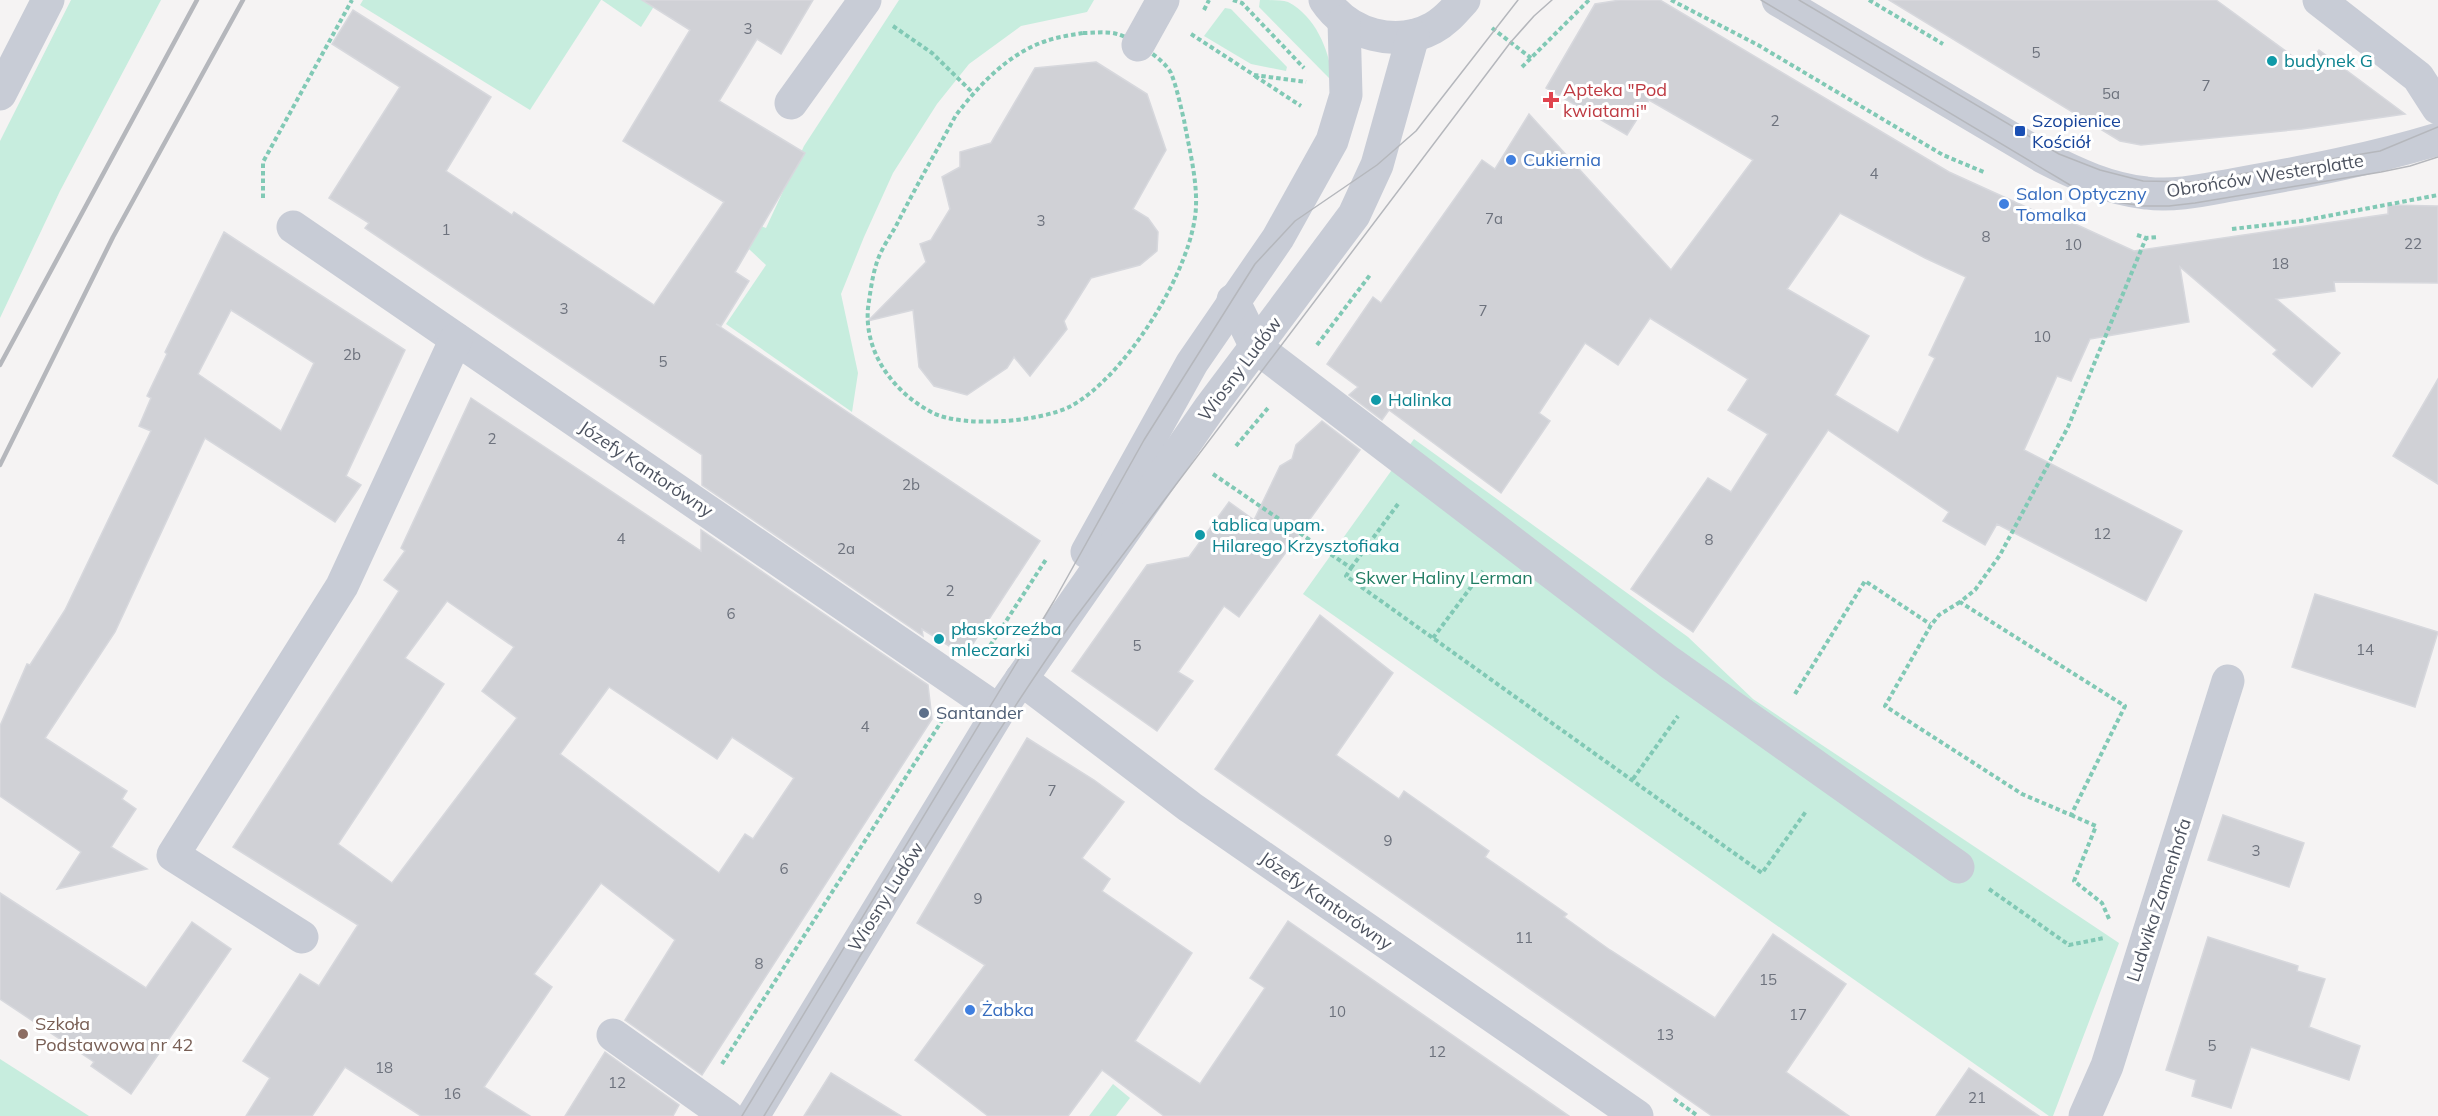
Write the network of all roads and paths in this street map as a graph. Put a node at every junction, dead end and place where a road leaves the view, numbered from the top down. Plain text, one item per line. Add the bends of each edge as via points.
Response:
1 (48, 0) edge
2 (352, 0) edge
3 (1233, 0) edge
4 (1464, 0) edge
5 (1589, 0) edge
6 (1778, 0) edge
7 (1869, 0) edge
8 (2319, 0) edge
9 (864, 2) edge
10 (1243, 2) edge
11 (1159, 7) edge
12 (1335, 11) edge
13 (1487, 24) dead end
14 (1413, 36) junction
15 (1943, 44) dead end
16 (1138, 45) junction
17 (1531, 58) junction
18 (1522, 67) dead end
19 (1254, 75) junction
20 (1311, 75) dead end
21 (1308, 82) dead end
22 (973, 93) junction
23 (0, 94) edge
24 (791, 103) dead end
25 (2438, 108) edge
26 (1310, 112) dead end
27 (2438, 139) edge
28 (293, 227) joint
29 (2146, 238) dead end
30 (1370, 275) dead end
31 (1233, 300) junction
32 (456, 339) junction
33 (1256, 348) junction
34 (1293, 376) junction
35 (1421, 472) junction
36 (1213, 474) dead end
37 (1507, 538) junction
38 (1051, 551) dead end
39 (1351, 568) junction
40 (1960, 602) junction
41 (1930, 625) junction
42 (1433, 638) junction
43 (1021, 679) junction
44 (2228, 681) dead end
45 (1700, 684) junction
46 (964, 686) junction
47 (1796, 694) dead end
48 (999, 711) junction
49 (1831, 777) junction
50 (1633, 779) junction
51 (2071, 815) junction
52 (1958, 867) dead end
53 (2111, 924) dead end
54 (302, 937) dead end
55 (613, 1035) dead end
56 (700, 1098) junction
57 (727, 1116) edge
58 (753, 1116) edge
59 (1637, 1116) edge
60 (2085, 1116) edge

1 - 23 street
2 - 28 path via 263,162 263,199
3 - 10 path
4 - 14 street via 1433,28
5 - 17 path
6 - 27 street, Obrońców Westerplatte via 2043,158 2114,188 2148,194 2193,191 2320,170
7 - 15 path
8 - 25 street via 2418,77
9 - 22 path via 932,53
9 - 24 street
10 - 20 path
11 - 16 street
11 - 19 path
12 - 14 street via 1360,30 1377,36
12 - 31 street, Wiosny Ludów via 1346,95 1332,141 1278,238
13 - 17 path
14 - 33 street, Wiosny Ludów via 1377,165 1354,215
16 - 22 path via 1116,33 1083,33 1045,41 1011,60
16 - 22 path via 1170,71 1180,101 1196,207 1187,253 1168,293 1106,380 1071,406 1042,416 967,421 934,413 886,375 872,346 868,310 876,263 956,115
17 - 18 path
19 - 21 path
19 - 26 path
28 - 32 street, Józefy Kantorówny
29 - 40 path via 2068,427 2000,555 1975,590
30 - 34 path
31 - 33 street
31 - 43 street, Wiosny Ludów via 1192,363 1103,522
32 - 46 street, Józefy Kantorówny
32 - 54 street via 342,586 173,855
33 - 34 street
33 - 43 street, Wiosny Ludów via 1209,409
34 - 35 street
35 - 37 street
35 - 39 path
36 - 39 path
37 - 42 path
37 - 45 street
38 - 46 path
39 - 42 path via 1346,576
40 - 41 path via 1938,615
40 - 51 path via 2125,706
41 - 47 path via 1865,580
41 - 51 path via 1885,706 2022,794
42 - 50 path
43 - 48 street, Wiosny Ludów
43 - 59 street, Józefy Kantorówny via 1190,807
44 - 60 street, Ludwika Zamenhofa via 2107,1065
45 - 49 street
45 - 50 path
46 - 48 street, Józefy Kantorówny
46 - 56 path
48 - 58 street, Wiosny Ludów
49 - 50 path via 1762,873
49 - 52 street
51 - 53 path via 2096,826 2074,881 2102,903
55 - 56 street
56 - 57 street

